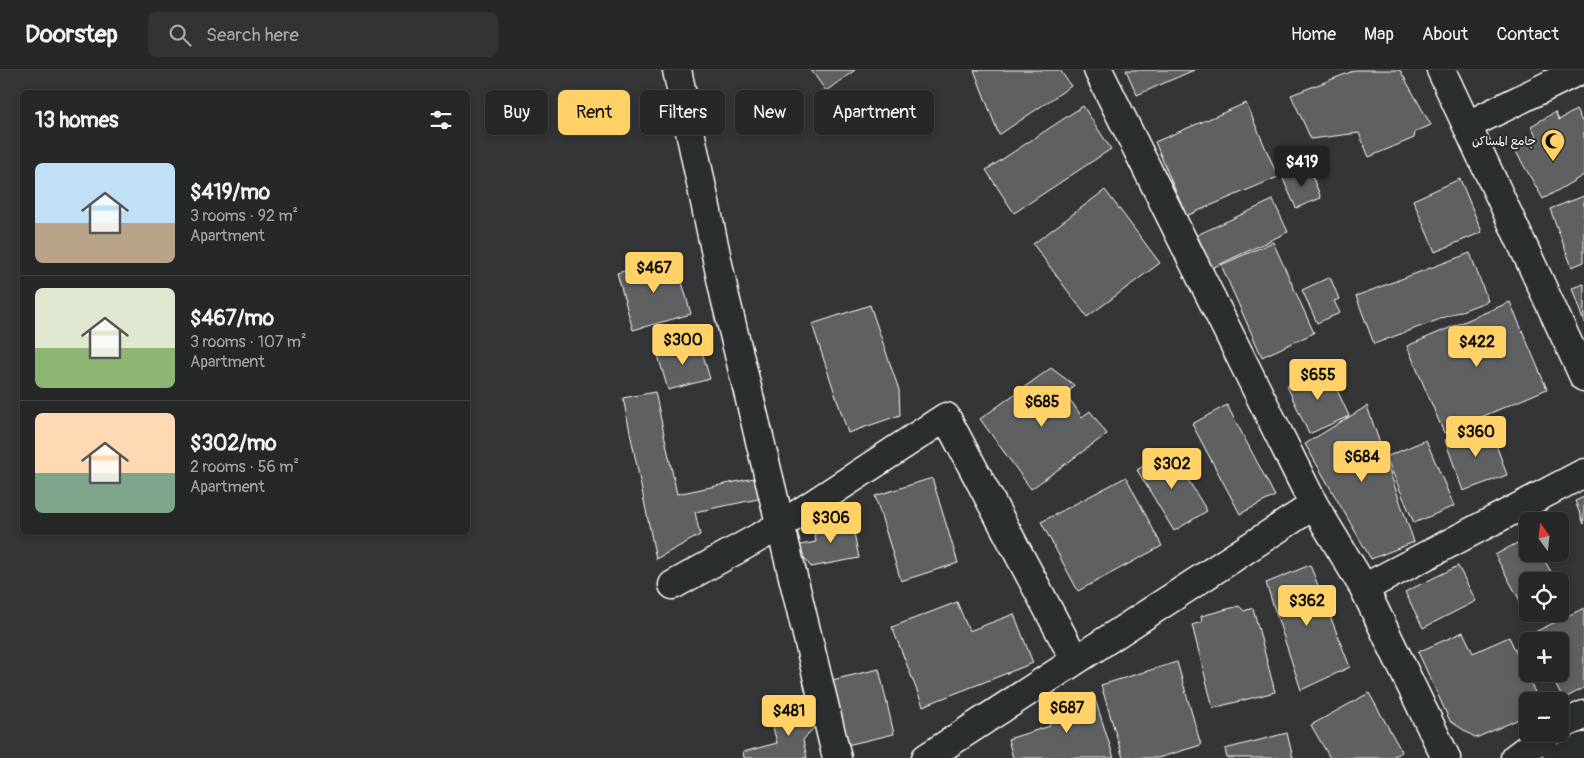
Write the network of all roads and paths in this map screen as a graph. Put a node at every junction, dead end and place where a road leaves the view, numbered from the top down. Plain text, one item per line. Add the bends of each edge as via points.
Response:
1 (677, 70) edge
2 (1098, 70) edge
3 (1441, 70) edge
4 (1580, 70) edge
5 (1468, 125) junction
6 (1584, 377) edge
7 (1584, 473) edge
8 (1314, 505) junction
9 (781, 525) junction
10 (674, 586) dead end
11 (1364, 588) junction
12 (1074, 660) junction
13 (1584, 715) edge
14 (1569, 722) edge
15 (1536, 742) edge
16 (1584, 747) edge
17 (837, 758) edge
18 (926, 758) edge
19 (1446, 758) edge
20 (1515, 758) edge
21 (1557, 758) edge

1 - 9 street via 725,297
2 - 8 street
3 - 5 street
4 - 5 street
5 - 6 street
7 - 11 street
8 - 11 street
8 - 12 street
9 - 10 street
9 - 12 street via 946,417
9 - 17 street
11 - 19 street
12 - 18 street
13 - 14 street
15 - 20 street
16 - 21 street

